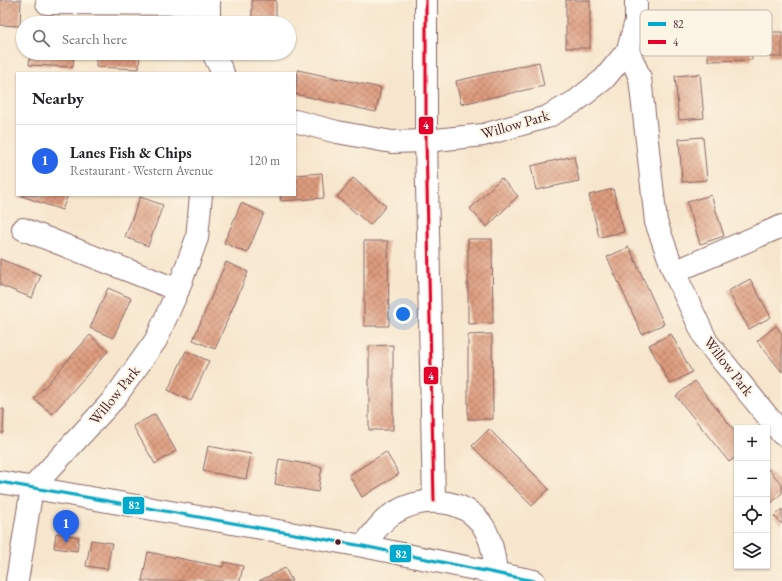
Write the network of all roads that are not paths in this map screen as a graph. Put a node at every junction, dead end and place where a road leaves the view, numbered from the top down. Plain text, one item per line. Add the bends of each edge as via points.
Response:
1 (426, 0) edge
2 (636, 0) edge
3 (47, 3) dead end
4 (209, 9) edge
5 (628, 50) junction
6 (296, 121) edge
7 (426, 141) junction
8 (201, 196) edge
9 (782, 226) edge
10 (23, 229) dead end
11 (674, 272) junction
12 (178, 290) junction
13 (782, 434) edge
14 (0, 482) edge
15 (32, 488) junction
16 (434, 501) junction
17 (363, 546) junction
18 (496, 572) junction
19 (17, 581) edge
20 (534, 581) edge

1 - 7 street
2 - 5 street, Willow Park via 636,21
3 - 4 street
5 - 7 street, Willow Park via 604,79 576,101 546,117 483,135
5 - 11 street, Willow Park via 640,78 656,222
6 - 7 street, Willow Park via 392,142
7 - 16 street
8 - 12 street, Willow Park via 197,238
9 - 11 street
10 - 12 street
11 - 13 street, Willow Park via 707,342
12 - 15 street, Willow Park via 156,340 114,399
14 - 15 street
15 - 17 street
15 - 19 street
16 - 17 street via 414,503 393,513
16 - 18 street via 456,506 473,515 483,526 493,547
17 - 18 street
18 - 20 street

